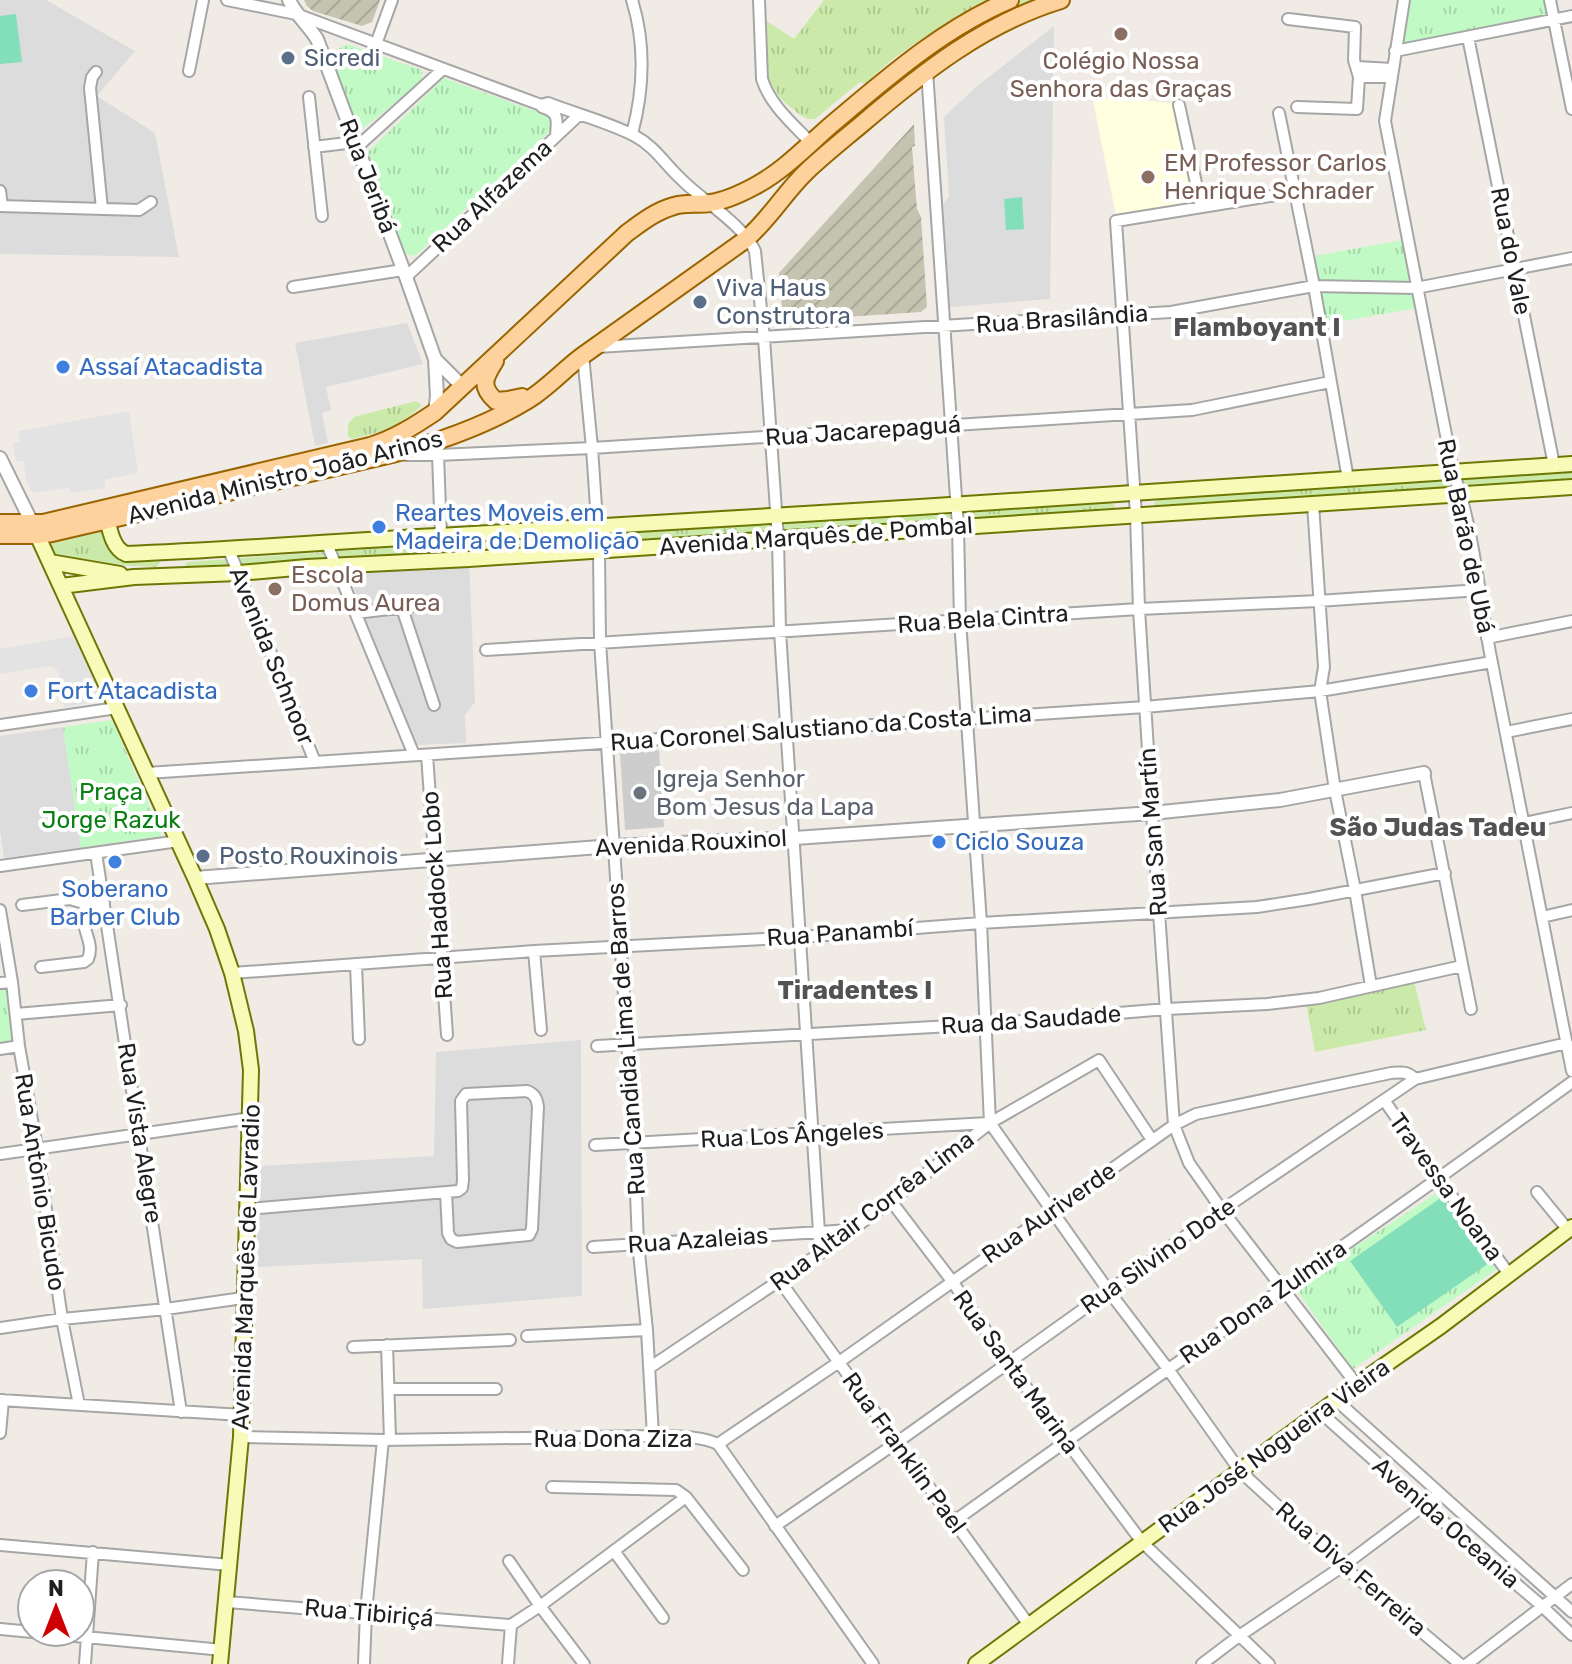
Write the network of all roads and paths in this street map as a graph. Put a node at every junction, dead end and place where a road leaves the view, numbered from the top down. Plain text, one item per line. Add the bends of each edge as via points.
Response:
1 (203, 0) edge
2 (227, 0) edge
3 (289, 0) edge
4 (392, 0) edge
5 (632, 0) edge
6 (759, 0) edge
7 (1010, 0) edge
8 (1061, 0) edge
9 (1404, 0) edge
10 (1550, 0) edge
11 (296, 14) junction
12 (1572, 16) edge
13 (1288, 19) dead end
14 (1554, 20) junction
15 (1468, 37) junction
16 (376, 44) junction
17 (1395, 51) junction
18 (443, 69) junction
19 (927, 70) junction
20 (189, 71) dead end
21 (96, 72) dead end
22 (1358, 72) junction
23 (1392, 73) junction
24 (309, 97) dead end
25 (541, 105) junction
26 (1179, 105) dead end
27 (1297, 107) dead end
28 (1572, 109) edge
29 (1279, 113) dead end
30 (579, 115) junction
31 (632, 134) junction
32 (556, 136) junction
33 (811, 143) junction
34 (356, 145) junction
35 (314, 147) junction
36 (824, 157) junction
37 (0, 191) edge
38 (1295, 192) junction
39 (151, 202) dead end
40 (709, 204) junction
41 (1, 206) edge
42 (1201, 206) junction
43 (102, 209) junction
44 (322, 216) dead end
45 (747, 238) junction
46 (1572, 258) edge
47 (1515, 269) junction
48 (405, 273) junction
49 (1314, 286) junction
50 (293, 287) dead end
51 (1416, 288) junction
52 (1123, 315) junction
53 (945, 327) junction
54 (764, 338) junction
55 (506, 346) junction
56 (590, 351) junction
57 (435, 359) junction
58 (552, 382) junction
59 (1330, 382) junction
60 (462, 386) junction
61 (496, 401) junction
62 (435, 412) junction
63 (1130, 414) junction
64 (952, 425) junction
65 (771, 436) junction
66 (592, 448) junction
67 (392, 454) junction
68 (438, 455) junction
69 (0, 458) edge
70 (1572, 464) edge
71 (1554, 465) junction
72 (1460, 471) junction
73 (1433, 473) junction
74 (1348, 479) junction
75 (1572, 487) edge
76 (1141, 492) junction
77 (1115, 494) junction
78 (1466, 494) junction
79 (1436, 496) junction
80 (963, 504) junction
81 (1313, 504) junction
82 (934, 506) junction
83 (106, 515) junction
84 (1142, 515) junction
85 (782, 516) junction
86 (1115, 517) junction
87 (753, 518) junction
88 (0, 523) edge
89 (964, 527) junction
90 (604, 528) junction
91 (937, 528) junction
92 (34, 529) junction
93 (575, 529) junction
94 (0, 535) edge
95 (441, 536) junction
96 (783, 539) junction
97 (755, 540) junction
98 (327, 544) junction
99 (229, 550) junction
100 (605, 550) junction
101 (176, 552) junction
102 (576, 552) junction
103 (50, 562) junction
104 (337, 566) junction
105 (239, 573) junction
106 (156, 576) junction
107 (134, 577) junction
108 (61, 586) junction
109 (1480, 590) junction
110 (1318, 601) junction
111 (431, 604) dead end
112 (402, 608) junction
113 (1139, 609) junction
114 (356, 613) junction
115 (960, 620) junction
116 (1572, 621) edge
117 (780, 631) junction
118 (1487, 638) junction
119 (600, 642) junction
120 (486, 650) dead end
121 (1492, 662) junction
122 (1320, 691) junction
123 (434, 705) dead end
124 (1145, 707) junction
125 (117, 708) junction
126 (967, 718) junction
127 (1572, 719) edge
128 (0, 725) edge
129 (787, 730) junction
130 (1506, 732) junction
131 (607, 742) junction
132 (414, 755) junction
133 (427, 755) junction
134 (315, 762) junction
135 (147, 773) junction
136 (1424, 773) joint
137 (1335, 790) junction
138 (1152, 813) junction
139 (1572, 813) edge
140 (1524, 823) junction
141 (975, 826) junction
142 (795, 838) junction
143 (179, 841) junction
144 (613, 846) junction
145 (96, 853) junction
146 (434, 861) junction
147 (0, 866) edge
148 (1445, 873) junction
149 (195, 878) junction
150 (1355, 890) junction
151 (104, 903) junction
152 (87, 904) junction
153 (22, 905) dead end
154 (0, 910) edge
155 (1572, 910) edge
156 (1158, 912) junction
157 (1542, 917) junction
158 (981, 923) junction
159 (801, 937) junction
160 (622, 946) junction
161 (534, 951) junction
162 (442, 958) junction
163 (356, 964) junction
164 (1462, 966) junction
165 (41, 967) dead end
166 (232, 973) junction
167 (12, 982) junction
168 (0, 983) edge
169 (1371, 986) junction
170 (121, 1005) junction
171 (1167, 1009) junction
172 (1471, 1009) dead end
173 (16, 1014) junction
174 (986, 1024) junction
175 (541, 1030) dead end
176 (447, 1035) dead end
177 (808, 1036) junction
178 (359, 1039) dead end
179 (1567, 1043) junction
180 (627, 1045) junction
181 (19, 1046) junction
182 (597, 1046) dead end
183 (0, 1049) edge
184 (1572, 1071) edge
185 (1415, 1079) junction
186 (1572, 1082) edge
187 (1384, 1100) junction
188 (251, 1118) junction
189 (990, 1123) junction
190 (1174, 1125) junction
191 (140, 1134) junction
192 (814, 1134) junction
193 (1152, 1140) junction
194 (634, 1143) junction
195 (595, 1145) dead end
196 (37, 1148) junction
197 (0, 1154) edge
198 (1439, 1179) junction
199 (446, 1192) junction
200 (1537, 1192) dead end
201 (891, 1201) junction
202 (248, 1209) junction
203 (1222, 1210) junction
204 (1051, 1211) junction
205 (851, 1230) junction
206 (819, 1232) junction
207 (1569, 1232) edge
208 (638, 1243) junction
209 (593, 1247) dead end
210 (819, 1254) junction
211 (1509, 1274) junction
212 (780, 1281) junction
213 (952, 1281) junction
214 (1282, 1288) junction
215 (1108, 1290) junction
216 (243, 1298) junction
217 (166, 1309) junction
218 (62, 1319) junction
219 (0, 1328) edge
220 (647, 1330) junction
221 (527, 1336) dead end
222 (510, 1340) dead end
223 (387, 1345) junction
224 (353, 1347) dead end
225 (839, 1362) junction
226 (1008, 1363) junction
227 (649, 1368) junction
228 (1168, 1369) junction
229 (1357, 1385) junction
230 (389, 1389) junction
231 (496, 1389) dead end
232 (2, 1400) edge
233 (1336, 1400) junction
234 (79, 1405) junction
235 (181, 1412) junction
236 (1320, 1412) junction
237 (242, 1415) junction
238 (0, 1433) edge
239 (653, 1436) junction
240 (241, 1437) junction
241 (387, 1440) junction
242 (1065, 1441) junction
243 (896, 1443) junction
244 (718, 1444) junction
245 (1240, 1471) junction
246 (552, 1487) dead end
247 (1439, 1494) junction
248 (686, 1497) junction
249 (1424, 1505) junction
250 (953, 1522) junction
251 (775, 1526) junction
252 (1142, 1542) junction
253 (0, 1545) edge
254 (614, 1551) junction
255 (93, 1552) junction
256 (509, 1561) dead end
257 (230, 1565) junction
258 (1343, 1566) junction
259 (92, 1568) edge
260 (743, 1570) dead end
261 (1572, 1584) edge
262 (1555, 1596) junction
263 (227, 1602) junction
264 (540, 1606) junction
265 (1542, 1606) junction
266 (366, 1612) junction
267 (1572, 1612) edge
268 (663, 1618) dead end
269 (511, 1625) junction
270 (1029, 1625) junction
271 (1572, 1635) edge
272 (1239, 1636) junction
273 (96, 1639) edge
274 (221, 1657) edge
275 (364, 1664) edge
276 (508, 1664) edge
277 (584, 1664) edge
278 (873, 1664) edge
279 (976, 1664) edge
280 (1202, 1664) edge
281 (1269, 1664) edge
282 (1460, 1664) edge
283 (1467, 1664) edge

1 - 20 street
2 - 11 street
3 - 11 street, Rua Jeribá
4 - 16 street
5 - 31 street via 643,81
6 - 33 street via 765,88
7 - 33 main road, Avenida Ministro João Arinos via 927,47
8 - 19 main road, Avenida Ministro João Arinos via 1006,22
9 - 17 street, Rua Barão de Ubá
10 - 14 street
11 - 16 street
11 - 34 street, Rua Jeribá via 317,39
12 - 14 street
13 - 22 street via 1355,27
14 - 15 street
14 - 28 street
15 - 17 street
15 - 47 street, Rua do Vale
16 - 18 street
17 - 23 street, Rua Barão de Ubá
18 - 25 street
18 - 34 street
19 - 36 main road, Avenida Ministro João Arinos
19 - 53 street
21 - 43 street via 90,88
22 - 23 street
22 - 27 street via 1357,109
23 - 51 street, Rua Barão de Ubá via 1385,121
24 - 35 street
25 - 30 street
25 - 32 street via 556,117
26 - 42 street
29 - 38 street
30 - 31 street
30 - 32 street, Rua Alfazema
31 - 40 street
32 - 48 street, Rua Alfazema
33 - 36 main road
33 - 40 main road, Avenida Ministro João Arinos via 757,185
34 - 35 street
34 - 48 street, Rua Jeribá
35 - 44 street
36 - 45 main road, Avenida Ministro João Arinos
37 - 41 street
38 - 42 street
38 - 49 street
39 - 43 street via 139,210
40 - 45 street
40 - 55 main road, Avenida Ministro João Arinos via 672,206 650,215
41 - 43 street
42 - 52 street via 1116,221
45 - 54 street via 755,251
45 - 56 main road, Avenida Ministro João Arinos
46 - 47 street, Rua Brasilândia
47 - 51 street, Rua Brasilândia
47 - 71 street, Rua do Vale
48 - 50 street
48 - 57 street, Rua Jeribá
49 - 51 street, Rua Brasilândia
49 - 52 street, Rua Brasilândia via 1171,312
49 - 59 street
51 - 72 street, Rua Barão de Ubá
52 - 53 street, Rua Brasilândia
52 - 63 street
53 - 54 street, Rua Brasilândia
53 - 64 street
54 - 56 street, Rua Brasilândia
54 - 65 street
55 - 60 main road, Avenida Ministro João Arinos
55 - 61 main road via 485,381
56 - 58 main road, Avenida Ministro João Arinos
56 - 66 street
57 - 60 street
57 - 62 street
58 - 61 main road via 528,396
58 - 67 main road, Avenida Ministro João Arinos via 473,428
59 - 63 street, Rua Jacarepaguá via 1192,410
59 - 74 street
60 - 61 main road
60 - 62 main road, Avenida Ministro João Arinos
62 - 83 main road, Avenida Ministro João Arinos via 370,446
63 - 64 street, Rua Jacarepaguá
63 - 76 street
64 - 65 street, Rua Jacarepaguá
64 - 80 street
65 - 66 street, Rua Jacarepaguá
65 - 85 street
66 - 68 street, Rua Jacarepaguá
66 - 90 street
67 - 68 street, Rua Jacarepaguá
67 - 83 main road, Avenida Ministro João Arinos
68 - 95 street
69 - 92 street
70 - 71 main road, Avenida Marquês de Pombal
71 - 72 main road, Avenida Marquês de Pombal
72 - 73 main road, Avenida Marquês de Pombal
72 - 78 main road
73 - 74 main road, Avenida Marquês de Pombal
73 - 79 main road
74 - 76 main road, Avenida Marquês de Pombal
75 - 78 main road, Avenida Marquês de Pombal
76 - 77 main road, Avenida Marquês de Pombal
76 - 84 main road via 1146,506
77 - 80 main road, Avenida Marquês de Pombal
77 - 86 main road
78 - 79 main road, Avenida Marquês de Pombal
78 - 109 street, Rua Barão de Ubá
79 - 81 main road, Avenida Marquês de Pombal
80 - 82 main road, Avenida Marquês de Pombal
80 - 89 main road via 968,512
81 - 84 main road, Avenida Marquês de Pombal
81 - 110 street
82 - 85 main road, Avenida Marquês de Pombal
82 - 91 main road
83 - 92 main road, Avenida Ministro João Arinos via 43,523
83 - 101 main road, Avenida Marquês de Pombal via 122,553
84 - 86 main road, Avenida Marquês de Pombal
84 - 113 street, Rua San Martín
85 - 87 main road, Avenida Marquês de Pombal
85 - 96 main road
86 - 89 main road, Avenida Marquês de Pombal
87 - 90 main road, Avenida Marquês de Pombal
87 - 97 main road
88 - 92 main road
89 - 91 main road, Avenida Marquês de Pombal
89 - 115 street
90 - 93 main road, Avenida Marquês de Pombal
90 - 100 main road
91 - 96 main road, Avenida Marquês de Pombal
92 - 94 main road
92 - 103 main road
93 - 95 main road, Avenida Marquês de Pombal
93 - 102 main road
95 - 98 main road, Avenida Marquês de Pombal
96 - 97 main road, Avenida Marquês de Pombal
96 - 117 street
97 - 100 main road, Avenida Marquês de Pombal
98 - 99 main road, Avenida Marquês de Pombal
98 - 104 street
99 - 101 main road, Avenida Marquês de Pombal
99 - 105 street, Avenida Schnoor
100 - 102 main road, Avenida Marquês de Pombal
100 - 119 street, Rua Candida Lima de Barros
101 - 106 main road
102 - 104 main road, Avenida Marquês de Pombal
103 - 107 main road
103 - 108 main road
104 - 105 main road, Avenida Marquês de Pombal
104 - 114 street
105 - 106 main road, Avenida Marquês de Pombal
105 - 134 street, Avenida Schnoor
106 - 107 main road, Avenida Marquês de Pombal
107 - 108 main road, Avenida Marquês de Pombal
108 - 125 main road, Avenida Marquês de Lavradio
109 - 110 street, Rua Bela Cintra
109 - 118 street, Rua Barão de Ubá
110 - 113 street, Rua Bela Cintra
110 - 122 street via 1324,667
111 - 112 street
112 - 114 street
112 - 123 street
113 - 115 street, Rua Bela Cintra
113 - 124 street, Rua San Martín
114 - 132 street
115 - 117 street, Rua Bela Cintra
115 - 126 street
116 - 118 street
117 - 119 street, Rua Bela Cintra
117 - 129 street
118 - 121 street, Rua Barão de Ubá
119 - 120 street, Rua Bela Cintra
119 - 131 street, Rua Candida Lima de Barros
121 - 122 street, Rua Coronel Salustiano da Costa Lima
121 - 130 street, Rua Barão de Ubá
122 - 124 street, Rua Coronel Salustiano da Costa Lima
122 - 137 street
124 - 126 street, Rua Coronel Salustiano da Costa Lima
124 - 138 street, Rua San Martín
125 - 128 street
125 - 135 main road, Avenida Marquês de Lavradio
126 - 129 street, Rua Coronel Salustiano da Costa Lima
126 - 141 street
127 - 130 street
129 - 131 street, Rua Coronel Salustiano da Costa Lima
129 - 142 street
130 - 140 street, Rua Barão de Ubá
131 - 133 street, Rua Coronel Salustiano da Costa Lima
131 - 144 street, Rua Candida Lima de Barros
132 - 133 street, Rua Coronel Salustiano da Costa Lima
132 - 134 street, Rua Coronel Salustiano da Costa Lima
133 - 146 street, Rua Haddock Lobo
134 - 135 street, Rua Coronel Salustiano da Costa Lima
135 - 143 main road, Avenida Marquês de Lavradio
136 - 137 street, Avenida Rouxinol
136 - 148 street
137 - 138 street, Avenida Rouxinol
137 - 150 street
138 - 141 street, Avenida Rouxinol
138 - 156 street, Rua San Martín
139 - 140 street
140 - 157 street, Rua Barão de Ubá
141 - 142 street, Avenida Rouxinol
141 - 158 street
142 - 144 street, Avenida Rouxinol
142 - 159 street
143 - 145 street
143 - 149 main road, Avenida Marquês de Lavradio
144 - 146 street, Avenida Rouxinol
144 - 160 street, Rua Candida Lima de Barros
145 - 147 street
145 - 151 street, Rua Vista Alegre
146 - 149 street, Avenida Rouxinol
146 - 162 street, Rua Haddock Lobo
148 - 150 street, Rua Panambí
148 - 164 street
149 - 166 main road, Avenida Marquês de Lavradio
150 - 156 street, Rua Panambí via 1257,907
150 - 169 street
151 - 152 street
151 - 170 street, Rua Vista Alegre
152 - 153 street via 70,899
152 - 165 street via 82,917 88,959
154 - 167 street, Rua Antônio Bicudo
155 - 157 street
156 - 158 street, Rua Panambí
156 - 171 street, Rua San Martín
157 - 179 street, Rua Barão de Ubá
158 - 159 street, Rua Panambí
158 - 174 street
159 - 160 street, Rua Panambí
159 - 177 street
160 - 161 street, Rua Panambí
160 - 180 street, Rua Candida Lima de Barros
161 - 162 street, Rua Panambí
161 - 175 street
162 - 163 street, Rua Panambí
162 - 176 street, Rua Haddock Lobo
163 - 166 street, Rua Panambí
163 - 178 street
164 - 169 street, Rua da Saudade
164 - 172 street
166 - 188 main road, Avenida Marquês de Lavradio via 246,1031
167 - 168 street
167 - 173 street, Rua Antônio Bicudo
169 - 171 street, Rua da Saudade via 1319,998
170 - 173 street
170 - 191 street, Rua Vista Alegre
171 - 174 street, Rua da Saudade
171 - 190 street, Rua San Martín
173 - 181 street, Rua Antônio Bicudo
174 - 177 street, Rua da Saudade
174 - 189 street
177 - 180 street, Rua da Saudade
177 - 192 street
179 - 184 street, Rua Barão de Ubá
179 - 185 street, Rua Silvino Dote
180 - 182 street, Rua da Saudade
180 - 194 street, Rua Candida Lima de Barros
181 - 183 street
181 - 196 street, Rua Antônio Bicudo
185 - 187 street, Rua Silvino Dote
185 - 190 street, Rua Auriverde via 1409,1073 1391,1073 1196,1114
186 - 198 street, Rua Dona Zulmira
187 - 198 street, Travessa Noana
187 - 203 street, Rua Silvino Dote
188 - 191 street
188 - 202 main road, Avenida Marquês de Lavradio
189 - 192 street, Rua Los Ângeles
189 - 193 street, Rua Altair Corrêa Lima via 1099,1060
189 - 201 street, Rua Altair Corrêa Lima
189 - 204 street, Rua Diva Ferreira
190 - 193 street, Rua Auriverde
190 - 203 street, Rua San Martín via 1189,1163
191 - 196 street
191 - 217 street, Rua Vista Alegre
192 - 194 street, Rua Los Ângeles
192 - 206 street
193 - 204 street, Rua Auriverde
194 - 195 street, Rua Los Ângeles
194 - 208 street, Rua Candida Lima de Barros
196 - 197 street
196 - 218 street, Rua Antônio Bicudo
198 - 211 street, Travessa Noana
198 - 214 street, Rua Dona Zulmira
199 - 199 street via 462,1188 461,1101 466,1094 533,1093 538,1107 529,1235 451,1239
199 - 202 street
200 - 207 street
201 - 205 street, Rua Altair Corrêa Lima
201 - 213 street, Rua Santa Marina
202 - 216 main road, Avenida Marquês de Lavradio
203 - 214 street, Rua San Martín
203 - 215 street, Rua Silvino Dote
204 - 213 street, Rua Auriverde
204 - 215 street, Rua Diva Ferreira
205 - 206 street, Rua Azaleias
205 - 210 street, Rua Altair Corrêa Lima
206 - 208 street, Rua Azaleias
206 - 210 street
207 - 211 main road, Rua José Nogueira Vieira
208 - 209 street, Rua Azaleias
208 - 220 street, Rua Candida Lima de Barros
210 - 212 street, Rua Altair Corrêa Lima
211 - 229 main road, Rua José Nogueira Vieira
212 - 225 street, Rua Franklin Pael
212 - 227 street, Rua Altair Corrêa Lima
213 - 225 street, Rua Auriverde
213 - 226 street, Rua Santa Marina
214 - 228 street, Rua Dona Zulmira
214 - 229 street, Rua San Martín
215 - 226 street, Rua Silvino Dote
215 - 228 street, Rua Diva Ferreira
216 - 217 street
216 - 237 main road, Avenida Marquês de Lavradio
217 - 218 street
217 - 235 street, Rua Vista Alegre
218 - 219 street
218 - 234 street, Rua Antônio Bicudo
220 - 221 street
220 - 227 street, Rua Candida Lima de Barros
222 - 223 street
223 - 224 street
223 - 230 street
225 - 243 street, Rua Franklin Pael
225 - 244 street, Rua Auriverde
226 - 242 street, Rua Santa Marina
226 - 243 street, Rua Silvino Dote
227 - 239 street, Rua Candida Lima de Barros
228 - 242 street, Rua Dona Zulmira
228 - 245 street, Rua Diva Ferreira
229 - 233 main road, Rua José Nogueira Vieira
230 - 231 street
230 - 241 street
232 - 234 street
232 - 238 street
233 - 236 main road, Rua José Nogueira Vieira
233 - 247 street, Avenida Oceania
234 - 235 street
235 - 237 street
236 - 245 main road, Rua José Nogueira Vieira
236 - 249 street, Avenida Oceania
237 - 240 main road, Avenida Marquês de Lavradio
239 - 241 street, Rua Dona Ziza
239 - 244 street, Rua Dona Ziza via 694,1437
240 - 241 street, Rua Dona Ziza
240 - 257 main road, Avenida Marquês de Lavradio
241 - 266 street
242 - 250 street, Rua Dona Zulmira
242 - 252 street, Rua Santa Marina
243 - 250 street, Rua Franklin Pael
243 - 251 street, Rua Silvino Dote
244 - 251 street, Rua Dona Ziza
245 - 252 main road, Rua José Nogueira Vieira
245 - 258 street, Rua Diva Ferreira
246 - 248 street via 676,1490
247 - 249 street
247 - 262 street, Avenida Oceania
248 - 254 street
248 - 260 street
249 - 258 street
249 - 265 street, Avenida Oceania
250 - 270 street, Rua Franklin Pael
251 - 278 street, Rua Dona Ziza
252 - 270 main road, Rua José Nogueira Vieira
252 - 272 street, Rua Santa Marina
253 - 255 street
254 - 264 street
254 - 268 street
255 - 257 street
255 - 259 street
256 - 264 street
257 - 263 main road, Avenida Marquês de Lavradio
258 - 272 street
258 - 282 street, Rua Diva Ferreira
261 - 262 street
262 - 265 street
262 - 267 street, Avenida Oceania
263 - 266 street, Rua Tibiriçá
263 - 274 main road, Avenida Marquês de Lavradio
264 - 269 street
264 - 277 street
265 - 271 street, Avenida Oceania
265 - 283 street
266 - 269 street, Rua Tibiriçá
266 - 275 street
269 - 276 street
270 - 279 main road, Rua José Nogueira Vieira
272 - 280 street
272 - 281 street, Rua Santa Marina
273 - 274 street

